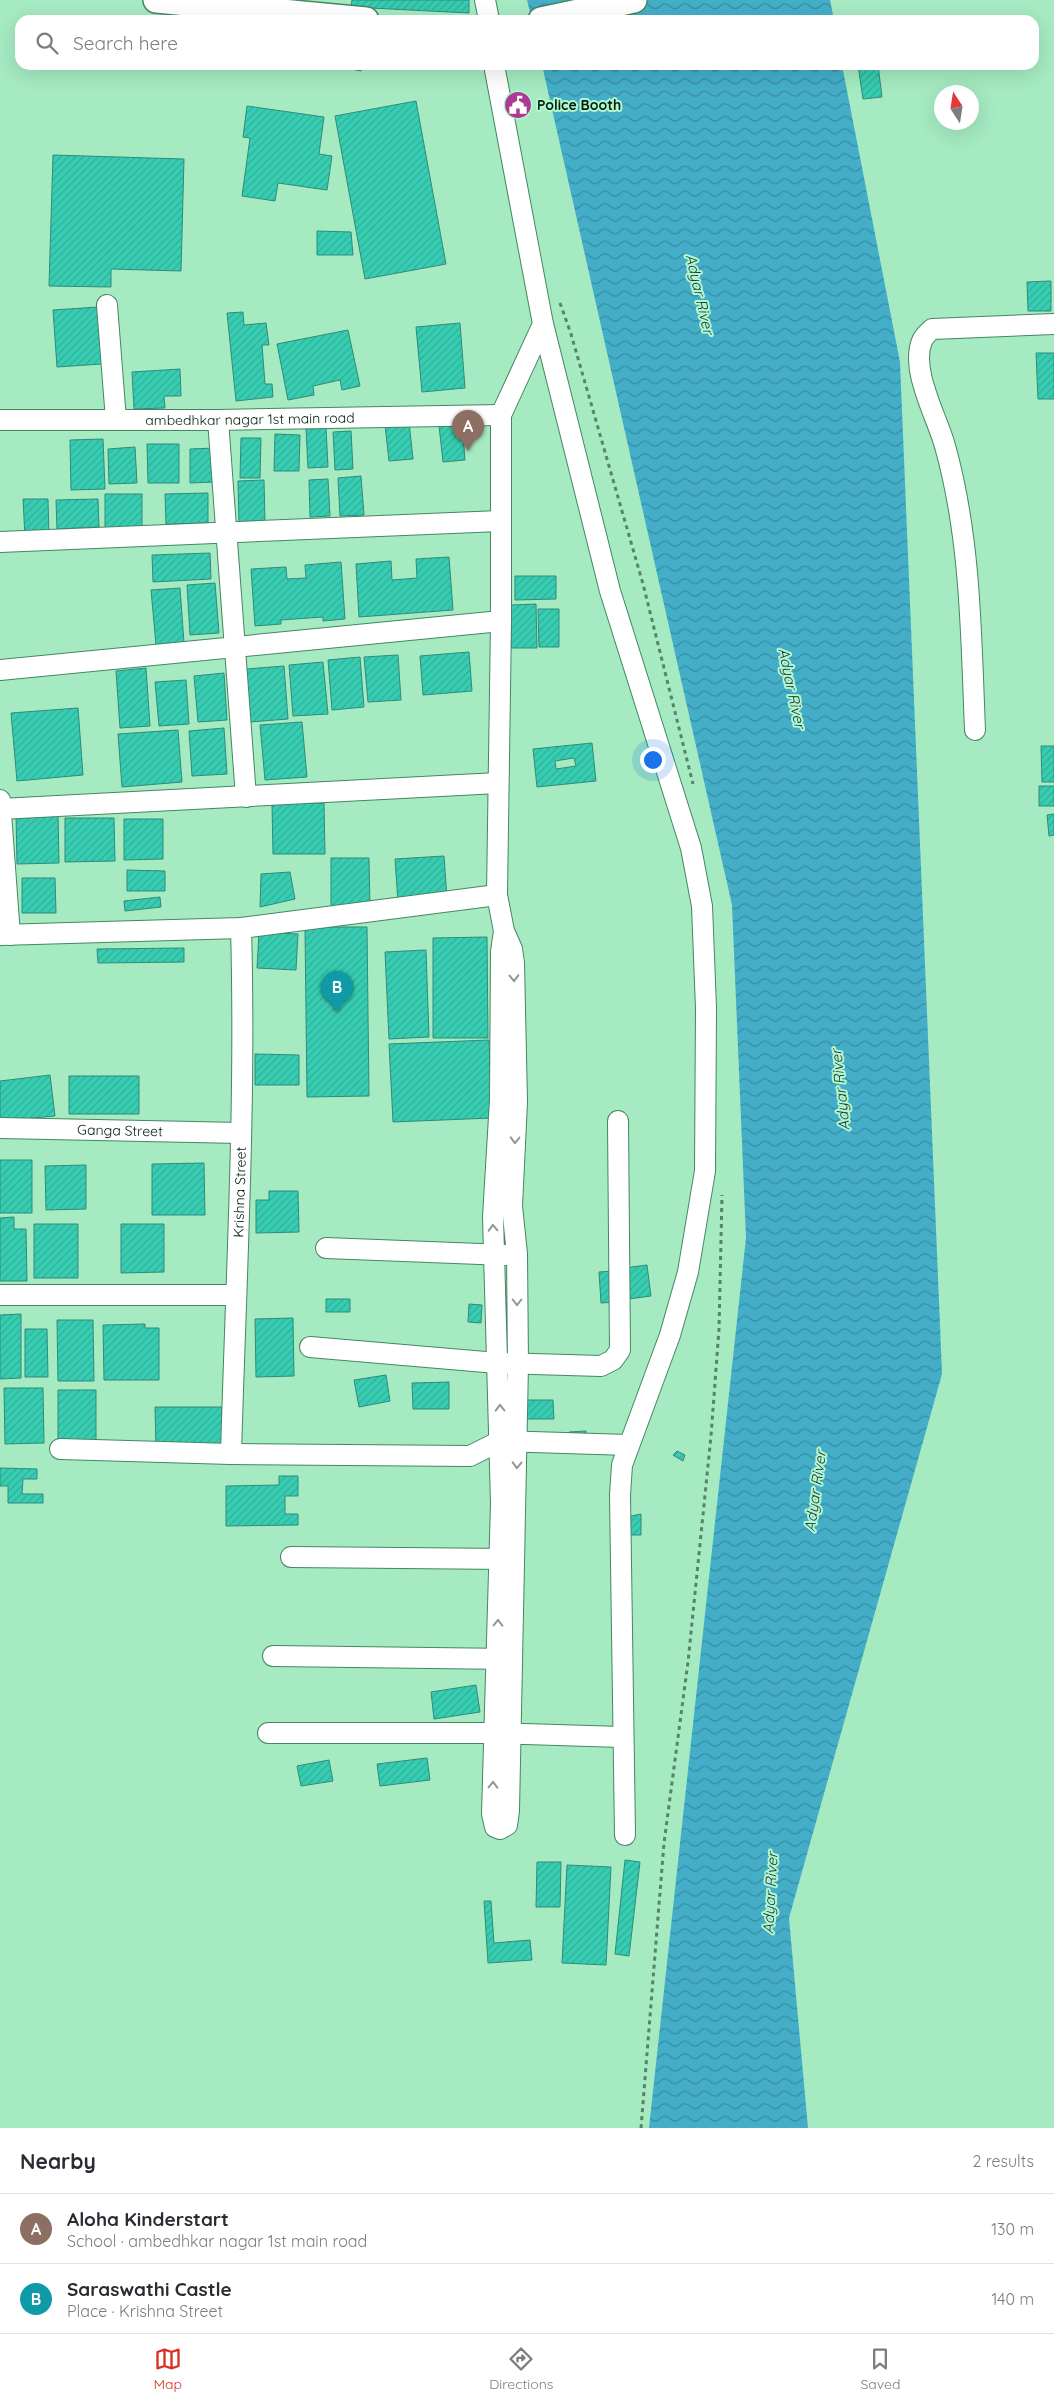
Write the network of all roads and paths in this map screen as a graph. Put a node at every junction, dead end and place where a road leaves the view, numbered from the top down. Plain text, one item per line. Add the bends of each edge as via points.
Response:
1 (156, 0) edge
2 (485, 0) edge
3 (634, 0) edge
4 (314, 15) edge
5 (488, 15) edge
6 (564, 15) edge
7 (495, 70) edge
8 (535, 282) junction
9 (107, 305) dead end
10 (543, 324) junction
11 (1054, 324) edge
12 (501, 415) junction
13 (0, 420) edge
14 (116, 420) junction
15 (218, 420) junction
16 (500, 520) junction
17 (226, 532) junction
18 (0, 542) edge
19 (501, 621) junction
20 (234, 647) junction
21 (0, 670) edge
22 (974, 730) dead end
23 (498, 783) junction
24 (694, 789) dead end
25 (246, 797) junction
26 (0, 800) edge
27 (0, 809) edge
28 (497, 895) junction
29 (241, 928) junction
30 (5, 935) edge
31 (508, 1101) junction
32 (618, 1121) dead end
33 (0, 1128) edge
34 (241, 1133) junction
35 (722, 1190) dead end
36 (326, 1248) dead end
37 (517, 1254) junction
38 (494, 1256) junction
39 (0, 1294) edge
40 (236, 1295) junction
41 (310, 1347) dead end
42 (497, 1363) junction
43 (518, 1364) junction
44 (509, 1441) junction
45 (629, 1445) junction
46 (60, 1449) dead end
47 (231, 1454) junction
48 (291, 1557) dead end
49 (507, 1559) junction
50 (273, 1656) dead end
51 (505, 1659) junction
52 (268, 1733) dead end
53 (503, 1734) junction
54 (622, 1737) junction
55 (625, 1834) dead end
56 (641, 2128) edge

1 - 4 street
2 - 5 street
3 - 6 street
7 - 8 street
8 - 10 street
8 - 24 path via 554,294 571,334 644,584
9 - 14 street
10 - 12 street
10 - 45 street via 610,591 691,848 702,906 706,1018 705,1171 688,1272 670,1334
11 - 22 street via 932,329 922,340 918,366 947,454 970,588
12 - 15 street, ambedhkar nagar 1st main road
12 - 16 street
13 - 14 street, ambedhkar nagar 1st main road
14 - 15 street, ambedhkar nagar 1st main road
15 - 17 street
16 - 17 street
16 - 19 street
17 - 18 street
17 - 20 street
19 - 20 street
19 - 23 street
20 - 21 street
20 - 25 street
23 - 25 street
23 - 28 street
25 - 27 street
26 - 27 street
27 - 30 street
28 - 29 street
28 - 31 street via 514,963
29 - 30 street
29 - 34 street, Krishna Street
31 -> 37 street
38 -> 31 street via 494,1190
32 - 43 street via 620,1350 613,1360 601,1366
33 - 34 street, Ganga Street
34 - 40 street, Krishna Street
35 - 56 path via 719,1329 711,1436 688,1662 664,1843
36 - 38 street
37 - 38 street
37 -> 43 street
38 - 42 street
39 - 40 street
40 - 47 street, Krishna Street
41 - 42 street
42 - 43 street
44 -> 42 street
43 - 44 street
44 - 45 street
44 - 47 street via 470,1456
44 - 49 street
45 - 54 street via 622,1464 620,1494
46 - 47 street
48 - 49 street
49 - 51 street
50 - 51 street
51 - 53 street
52 - 53 street
53 - 54 street
54 - 55 street

